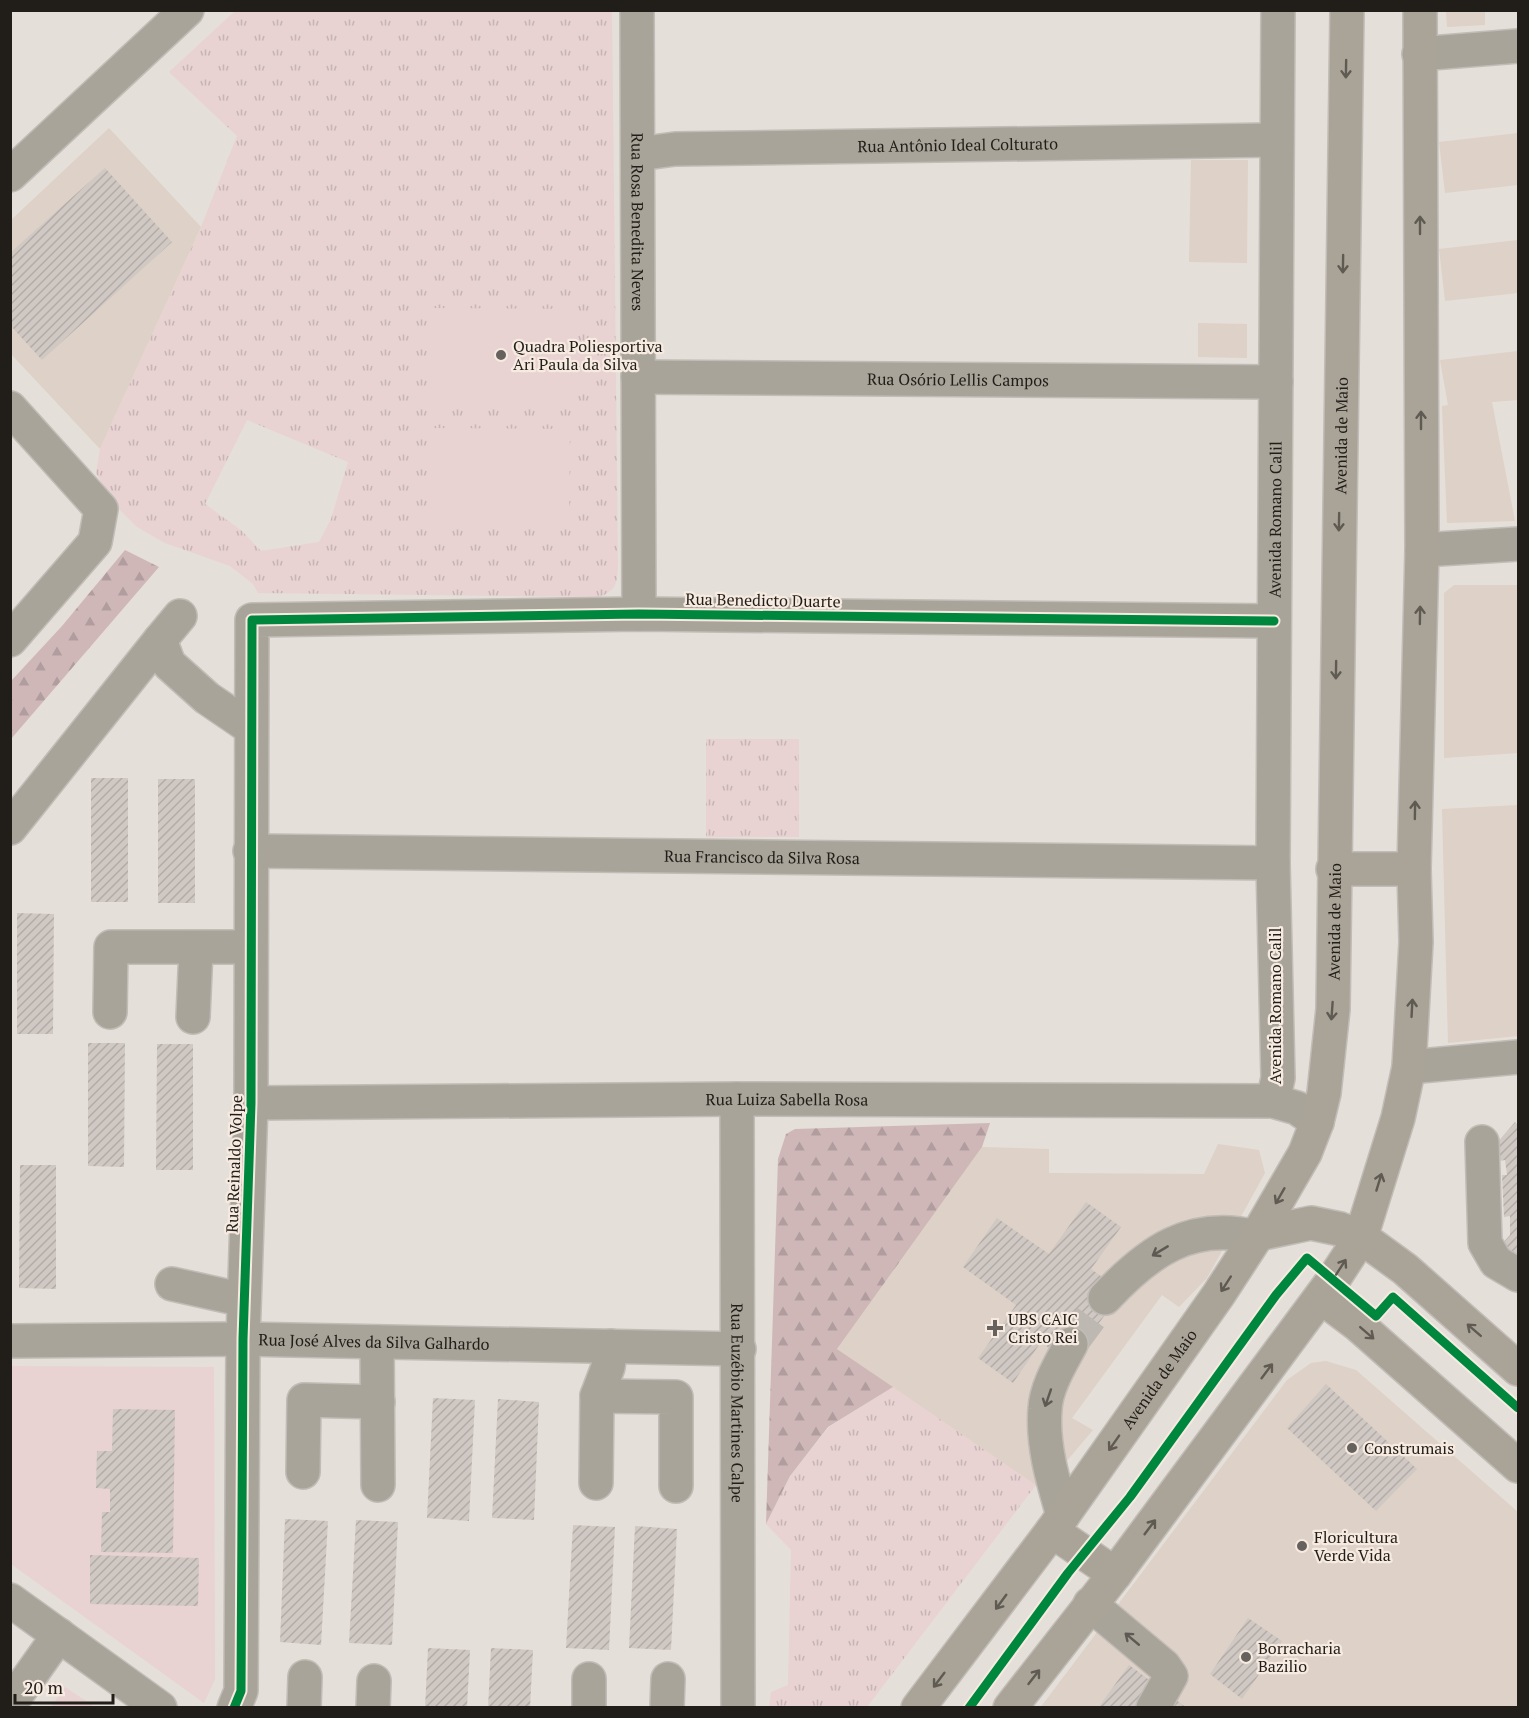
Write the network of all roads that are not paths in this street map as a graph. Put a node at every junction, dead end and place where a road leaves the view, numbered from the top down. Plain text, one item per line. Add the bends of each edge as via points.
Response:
1 (187, 10) edge
2 (637, 10) edge
3 (1278, 10) edge
4 (1347, 10) edge
5 (1420, 10) edge
6 (1518, 46) edge
7 (1419, 54) junction
8 (1277, 140) junction
9 (638, 154) junction
10 (10, 175) edge
11 (638, 377) junction
12 (1276, 382) junction
13 (10, 408) edge
14 (1518, 544) edge
15 (1422, 549) junction
16 (639, 614) junction
17 (252, 620) joint
18 (1274, 621) junction
19 (10, 640) edge
20 (251, 728) junction
21 (10, 828) edge
22 (250, 851) junction
23 (1273, 863) junction
24 (1333, 869) junction
25 (1414, 869) junction
26 (250, 947) junction
27 (196, 949) junction
28 (110, 1011) dead end
29 (193, 1017) dead end
30 (1518, 1057) edge
31 (1409, 1067) junction
32 (737, 1099) junction
33 (1274, 1101) junction
34 (251, 1103) junction
35 (1317, 1122) junction
36 (1482, 1142) dead end
37 (1257, 1236) junction
38 (1361, 1237) junction
39 (1518, 1275) edge
40 (172, 1284) dead end
41 (1322, 1297) junction
42 (1105, 1298) tunnel mouth
43 (244, 1300) junction
44 (243, 1339) junction
45 (10, 1341) edge
46 (377, 1342) junction
47 (1071, 1344) tunnel mouth
48 (611, 1346) junction
49 (739, 1349) junction
50 (1518, 1369) edge
51 (597, 1396) junction
52 (378, 1402) junction
53 (1518, 1466) edge
54 (303, 1472) dead end
55 (596, 1483) dead end
56 (378, 1485) dead end
57 (676, 1486) dead end
58 (1058, 1523) junction
59 (1114, 1574) junction
60 (10, 1600) edge
61 (1090, 1604) junction
62 (59, 1635) junction
63 (10, 1704) edge
64 (160, 1707) edge
65 (234, 1707) edge
66 (738, 1707) edge
67 (918, 1707) edge
68 (1010, 1707) edge
69 (1153, 1707) edge

1 - 10 street
2 - 9 street, Rua Rosa Benedita Neves
3 - 8 street, Avenida Romano Calil
4 -> 24 main road, Avenida de Maio
5 - 7 main road
6 - 7 street
15 -> 7 main road
8 - 9 street, Rua Antônio Ideal Colturato via 675,149
8 - 12 street, Avenida Romano Calil
9 - 11 street, Rua Rosa Benedita Neves
11 - 12 street, Rua Osório Lellis Campos
11 - 16 street, Rua Rosa Benedita Neves
12 - 18 street, Avenida Romano Calil
13 - 19 street via 101,509 95,542
14 - 15 street
25 -> 15 main road
16 - 17 street, Rua Benedicto Duarte
16 - 18 street, Rua Benedicto Duarte
17 - 20 street, Rua Reinaldo Volpe
18 - 23 street, Avenida Romano Calil
20 - 21 street via 207,698 169,664 170,628
20 - 22 street, Rua Reinaldo Volpe
22 - 23 street, Rua Francisco da Silva Rosa
22 - 26 street, Rua Reinaldo Volpe
23 - 33 street, Avenida Romano Calil via 1278,1078
24 - 25 main road
24 -> 35 main road, Avenida de Maio via 1333,1009
31 -> 25 main road via 1416,942
26 - 27 street
26 - 34 street, Rua Reinaldo Volpe
27 - 28 street via 111,947
27 - 29 street
30 - 31 street
38 -> 31 main road via 1398,1118
32 - 33 street, Rua Luiza Sabella Rosa
32 - 34 street, Rua Luiza Sabella Rosa
32 - 49 street, Rua Euzébio Martines Calpe
33 - 35 street, Rua Luiza Sabella Rosa via 1297,1108
34 - 43 street, Rua Reinaldo Volpe
35 -> 37 main road, Avenida de Maio via 1305,1153
36 - 39 street via 1485,1243 1496,1262
37 - 38 main road via 1311,1223
37 -> 42 street via 1215,1233 1184,1237 1131,1270
37 -> 58 main road, Avenida de Maio
41 -> 38 main road
50 -> 38 main road via 1405,1269
40 - 43 street
41 -> 53 main road
59 -> 41 main road
43 - 44 street, Rua Reinaldo Volpe
44 - 45 street, Rua José Alves da Silva Galhardo
44 - 46 street, Rua José Alves da Silva Galhardo
44 - 65 street, Rua Reinaldo Volpe via 241,1691
46 - 48 street, Rua José Alves da Silva Galhardo
46 - 52 street
47 -> 58 street via 1045,1407 1046,1447
48 - 49 street, Rua José Alves da Silva Galhardo
48 - 51 street
49 - 66 street, Rua Euzébio Martines Calpe
51 - 55 street
51 - 57 street via 676,1397
52 - 54 street via 304,1401
52 - 56 street
58 - 59 main road
58 -> 67 main road, Avenida de Maio
59 - 61 main road
60 - 62 street
68 -> 61 main road
69 -> 61 street via 1171,1676
62 - 63 street
62 - 64 street

